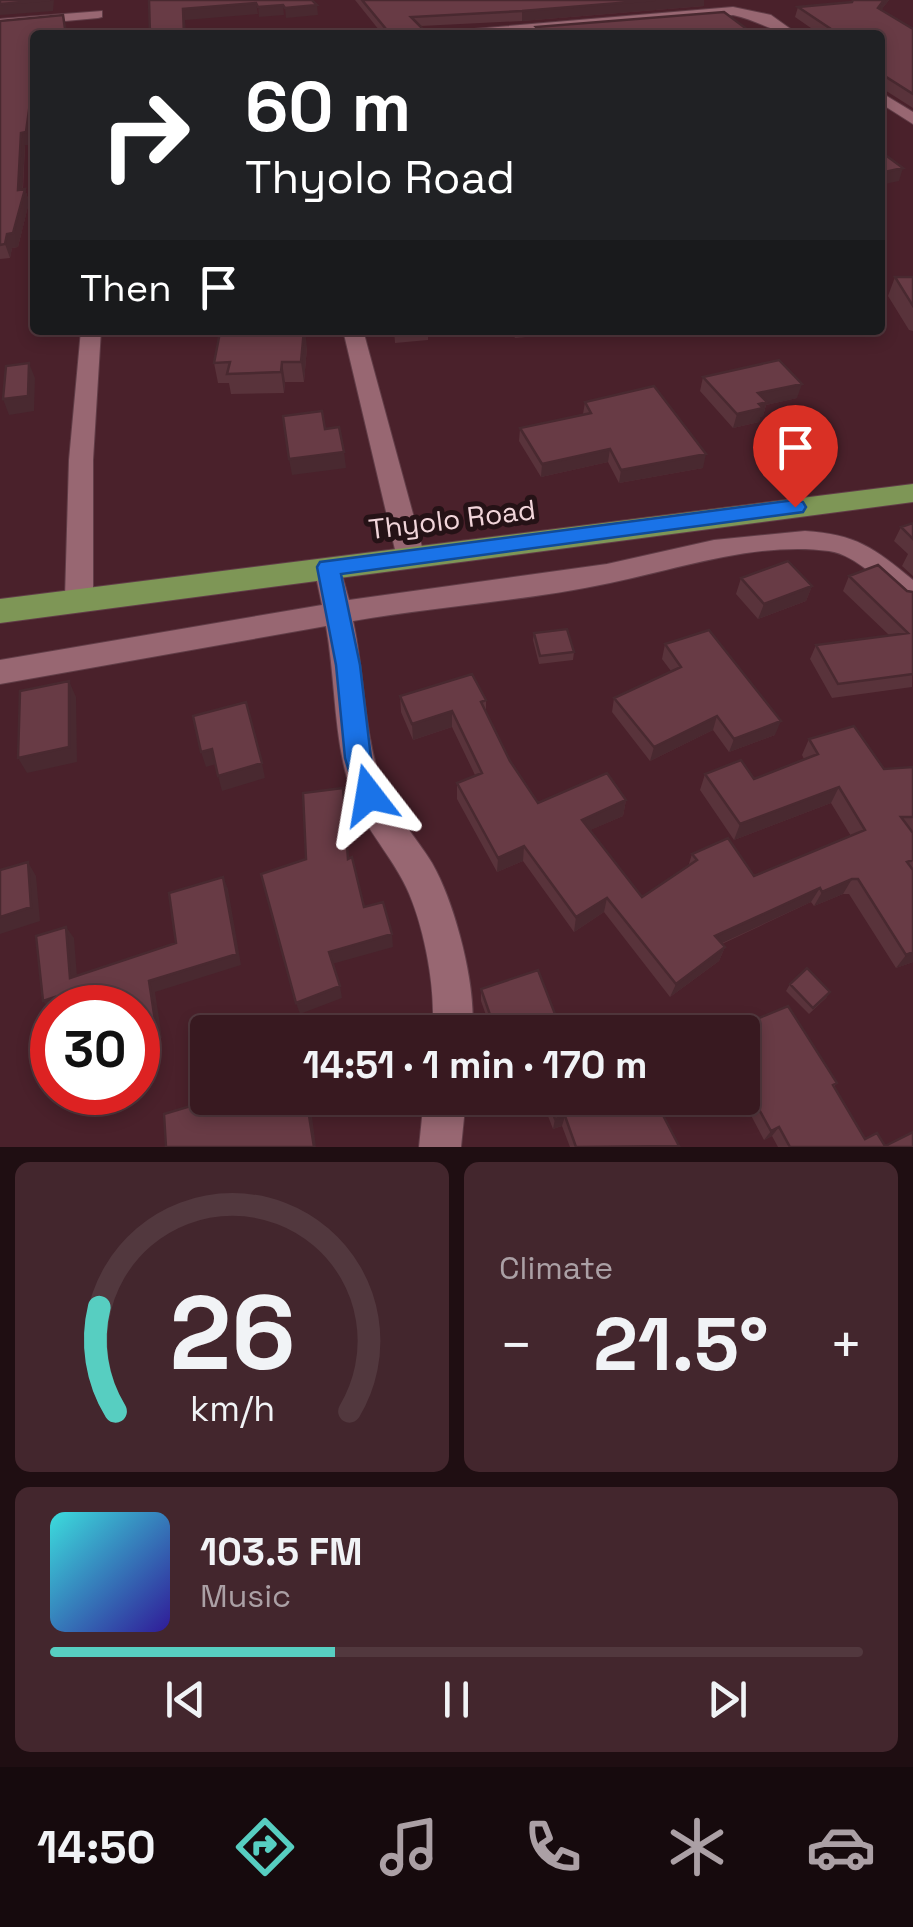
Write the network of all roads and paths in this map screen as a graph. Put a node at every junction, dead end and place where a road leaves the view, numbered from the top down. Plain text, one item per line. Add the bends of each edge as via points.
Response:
1 (98, 13) edge
2 (0, 23) edge
3 (511, 30) edge
4 (785, 30) edge
5 (885, 99) edge
6 (913, 119) edge
7 (91, 335) edge
8 (354, 335) edge
9 (913, 493) edge
10 (677, 521) junction
11 (714, 550) junction
12 (458, 553) junction
13 (411, 558) junction
14 (328, 567) junction
15 (474, 591) junction
16 (913, 595) edge
17 (79, 598) junction
18 (0, 611) edge
19 (337, 613) junction
20 (0, 672) edge
21 (454, 1015) edge
22 (443, 1115) edge
23 (440, 1147) edge

1 - 2 street
3 - 4 street via 733,10
5 - 6 street
7 - 17 street
8 - 13 street
9 - 10 highway, Thyolo Road
10 - 11 street
10 - 12 highway, Thyolo Road
11 - 15 street via 607,574
11 - 16 street via 836,542 862,552
12 - 13 highway, Thyolo Road
12 - 15 street
13 - 14 highway, Thyolo Road
14 - 17 highway, Thyolo Road
14 - 19 street
15 - 19 street
17 - 18 highway, Thyolo Road
19 - 20 street
19 - 21 street via 358,758 369,795 421,878
22 - 23 street

